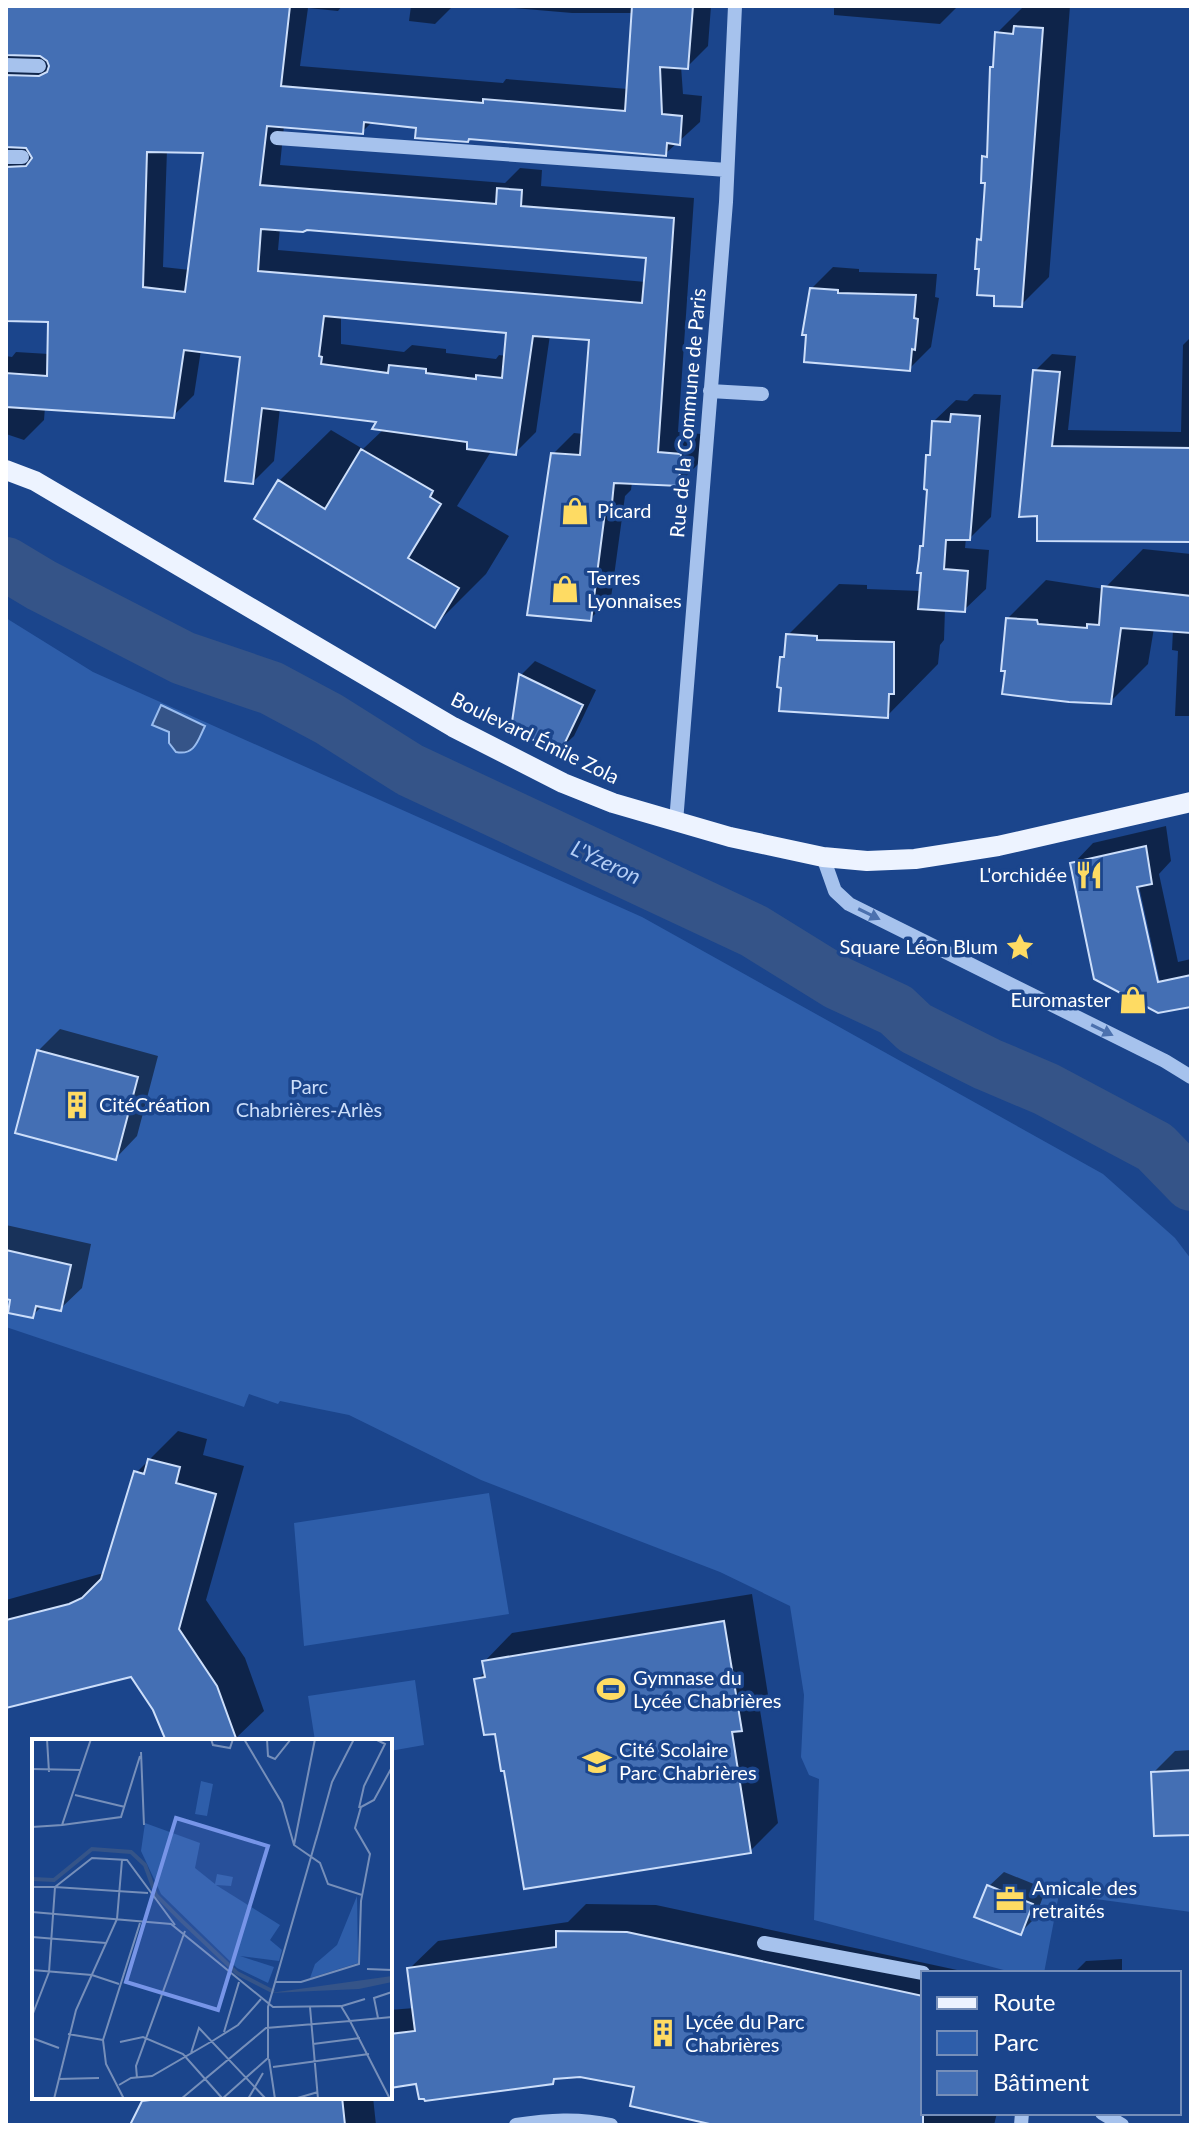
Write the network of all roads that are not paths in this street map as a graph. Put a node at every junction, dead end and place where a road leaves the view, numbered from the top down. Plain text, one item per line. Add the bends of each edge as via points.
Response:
1 (735, 6) edge
2 (6, 65) edge
3 (39, 66) dead end
4 (277, 138) dead end
5 (6, 157) edge
6 (22, 157) dead end
7 (727, 170) junction
8 (710, 391) junction
9 (762, 394) dead end
10 (6, 470) edge
11 (1191, 802) edge
12 (676, 822) junction
13 (823, 857) junction
14 (1191, 1077) edge
15 (764, 1943) dead end
16 (921, 1973) edge
17 (516, 2125) edge
18 (611, 2125) edge

1 - 7 street, Rue de la Commune de Paris
2 - 3 street
4 - 7 street
5 - 6 street
7 - 8 street, Rue de la Commune de Paris
8 - 9 street
8 - 12 street, Rue de la Commune de Paris
10 - 12 main road, Boulevard Émile Zola via 35,481 491,747 587,793
11 - 13 main road, Boulevard Émile Zola via 998,846 915,859
12 - 13 main road, Boulevard Émile Zola
13 -> 14 street via 835,891 849,904
15 - 16 street
17 - 18 street via 551,2119

